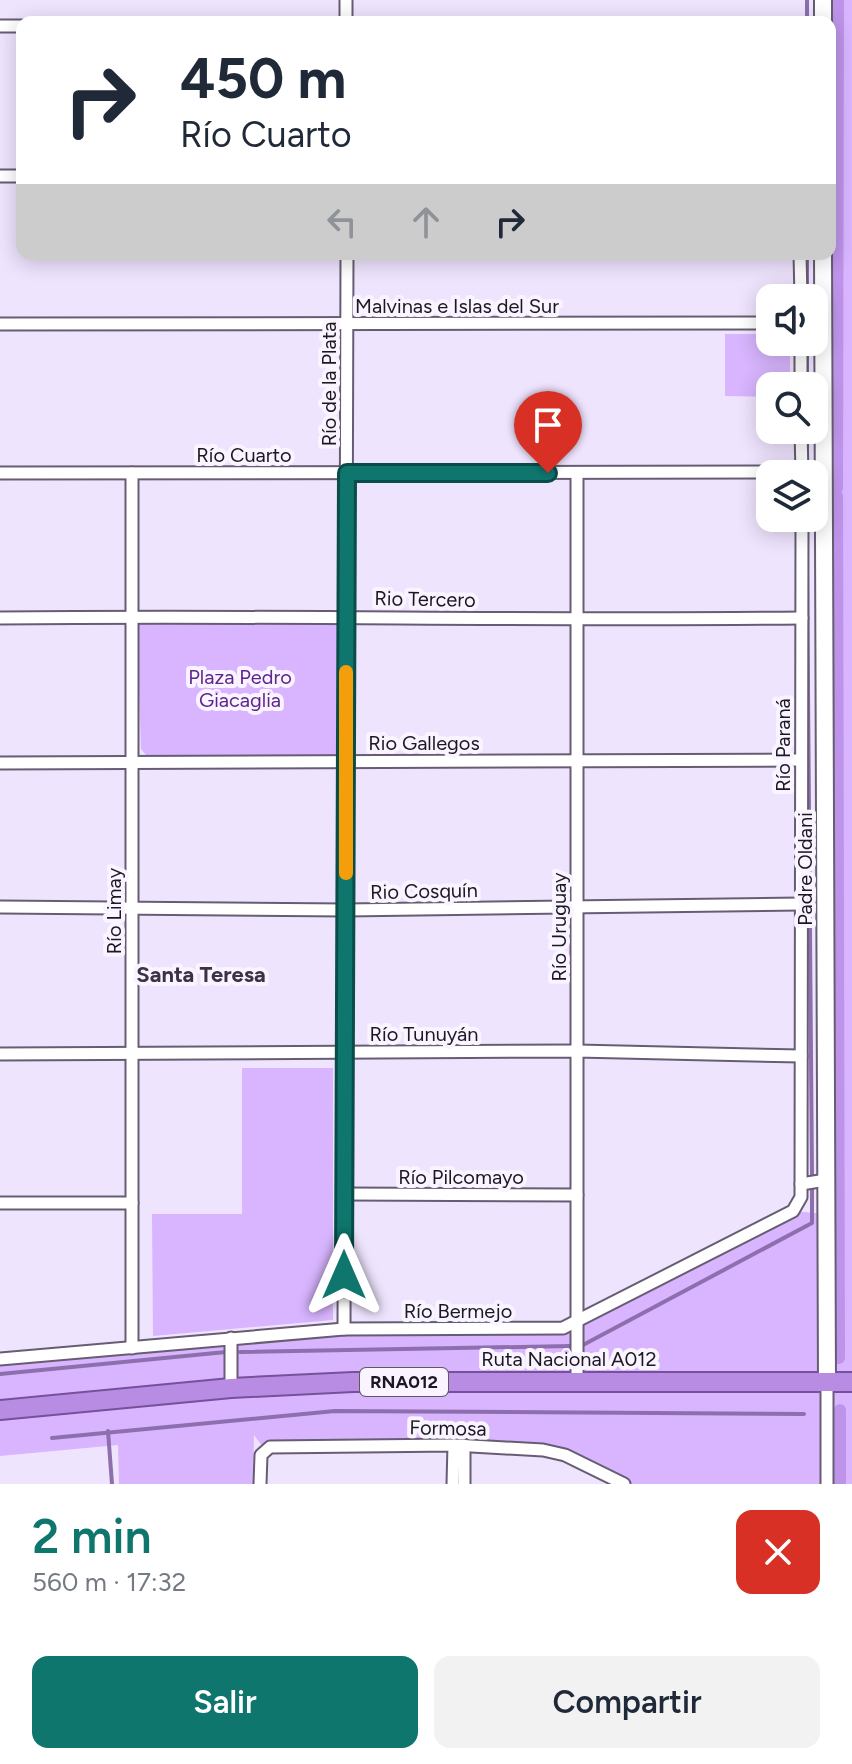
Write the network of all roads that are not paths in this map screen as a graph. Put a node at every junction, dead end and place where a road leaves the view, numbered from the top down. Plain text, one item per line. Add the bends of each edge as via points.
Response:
1 (347, 260) edge
2 (800, 260) edge
3 (823, 260) edge
4 (801, 284) edge
5 (821, 284) edge
6 (756, 323) edge
7 (0, 324) edge
8 (347, 324) junction
9 (820, 356) edge
10 (823, 460) edge
11 (0, 473) edge
12 (132, 473) junction
13 (347, 473) junction
14 (577, 473) junction
15 (756, 473) edge
16 (802, 532) edge
17 (823, 532) edge
18 (347, 615) junction
19 (132, 617) junction
20 (0, 618) edge
21 (802, 618) junction
22 (577, 620) junction
23 (577, 760) junction
24 (801, 760) junction
25 (346, 761) junction
26 (132, 762) junction
27 (0, 763) edge
28 (801, 904) junction
29 (0, 907) edge
30 (132, 907) junction
31 (577, 907) junction
32 (346, 910) junction
33 (577, 1051) junction
34 (345, 1053) junction
35 (0, 1054) edge
36 (132, 1054) junction
37 (801, 1056) junction
38 (826, 1180) junction
39 (801, 1184) junction
40 (345, 1194) junction
41 (577, 1195) junction
42 (0, 1203) edge
43 (132, 1203) junction
44 (793, 1211) joint
45 (577, 1322) junction
46 (344, 1329) junction
47 (231, 1338) junction
48 (132, 1348) junction
49 (0, 1359) edge
50 (577, 1381) junction
51 (852, 1382) edge
52 (827, 1383) junction
53 (231, 1388) junction
54 (0, 1410) edge
55 (459, 1445) junction
56 (260, 1484) edge
57 (453, 1484) edge
58 (464, 1484) edge
59 (624, 1484) edge
60 (827, 1484) edge

1 - 8 street, Río de la Plata
2 - 4 street
3 - 5 main road, Padre Oldani
6 - 8 street, Malvinas e Islas del Sur
7 - 8 street, Malvinas e Islas del Sur
8 - 13 street, Río de la Plata
9 - 10 main road, Padre Oldani
11 - 12 street, Río Cuarto
12 - 13 street, Río Cuarto
12 - 19 street, Río Limay
13 - 14 street, Río Cuarto
13 - 18 street, Río de la Plata
14 - 15 street, Río Cuarto
14 - 22 street, Río Uruguay
16 - 21 street, Río Paraná
17 - 38 main road, Padre Oldani
18 - 19 street, Rio Tercero
18 - 22 street, Rio Tercero
18 - 25 street, Río de la Plata
19 - 20 street, Rio Tercero
19 - 26 street, Río Limay
21 - 22 street, Rio Tercero
21 - 24 street, Río Paraná
22 - 23 street, Río Uruguay
23 - 24 street, Rio Gallegos
23 - 25 street, Rio Gallegos
23 - 31 street, Río Uruguay
24 - 28 street, Río Paraná
25 - 26 street, Rio Gallegos
25 - 32 street, Río de la Plata
26 - 27 street, Rio Gallegos
26 - 30 street, Río Limay
28 - 31 street, Rio Cosquín
28 - 37 street, Río Paraná
29 - 30 street, Rio Cosquín
30 - 32 street, Rio Cosquín
30 - 36 street, Río Limay
31 - 32 street, Rio Cosquín
31 - 33 street, Río Uruguay
32 - 34 street, Río de la Plata
33 - 34 street, Río Tunuyán
33 - 37 street, Río Tunuyán
33 - 41 street, Río Uruguay
34 - 36 street, Río Tunuyán
34 - 40 street, Río de la Plata
35 - 36 street, Río Tunuyán
36 - 43 street, Río Limay
37 - 39 street, Río Paraná
38 - 39 street
38 - 52 main road, Padre Oldani
39 - 44 street, Río Paraná
40 - 41 street, Río Pilcomayo
40 - 46 street, Río de la Plata
41 - 45 street, Río Uruguay
42 - 43 street
43 - 48 street, Río Limay
44 - 45 street, Río Bermejo
45 - 46 street, Río Bermejo via 563,1328
45 - 50 street, Río Uruguay
46 - 47 street, Río Bermejo
47 - 48 street, Río Bermejo
47 - 53 street
48 - 49 street, Río Bermejo
50 - 52 highway, Ruta Nacional A012 / RNA012
50 - 53 highway, Ruta Nacional A012 / RNA012
51 - 52 highway, Ruta Nacional A012 / RNA012
52 - 60 street, Padre Oldani
53 - 54 highway, Ruta Nacional A012 / RNA012
55 - 56 street, Formosa via 278,1445 265,1450
55 - 57 street
55 - 58 street
55 - 59 street, Formosa via 565,1455

